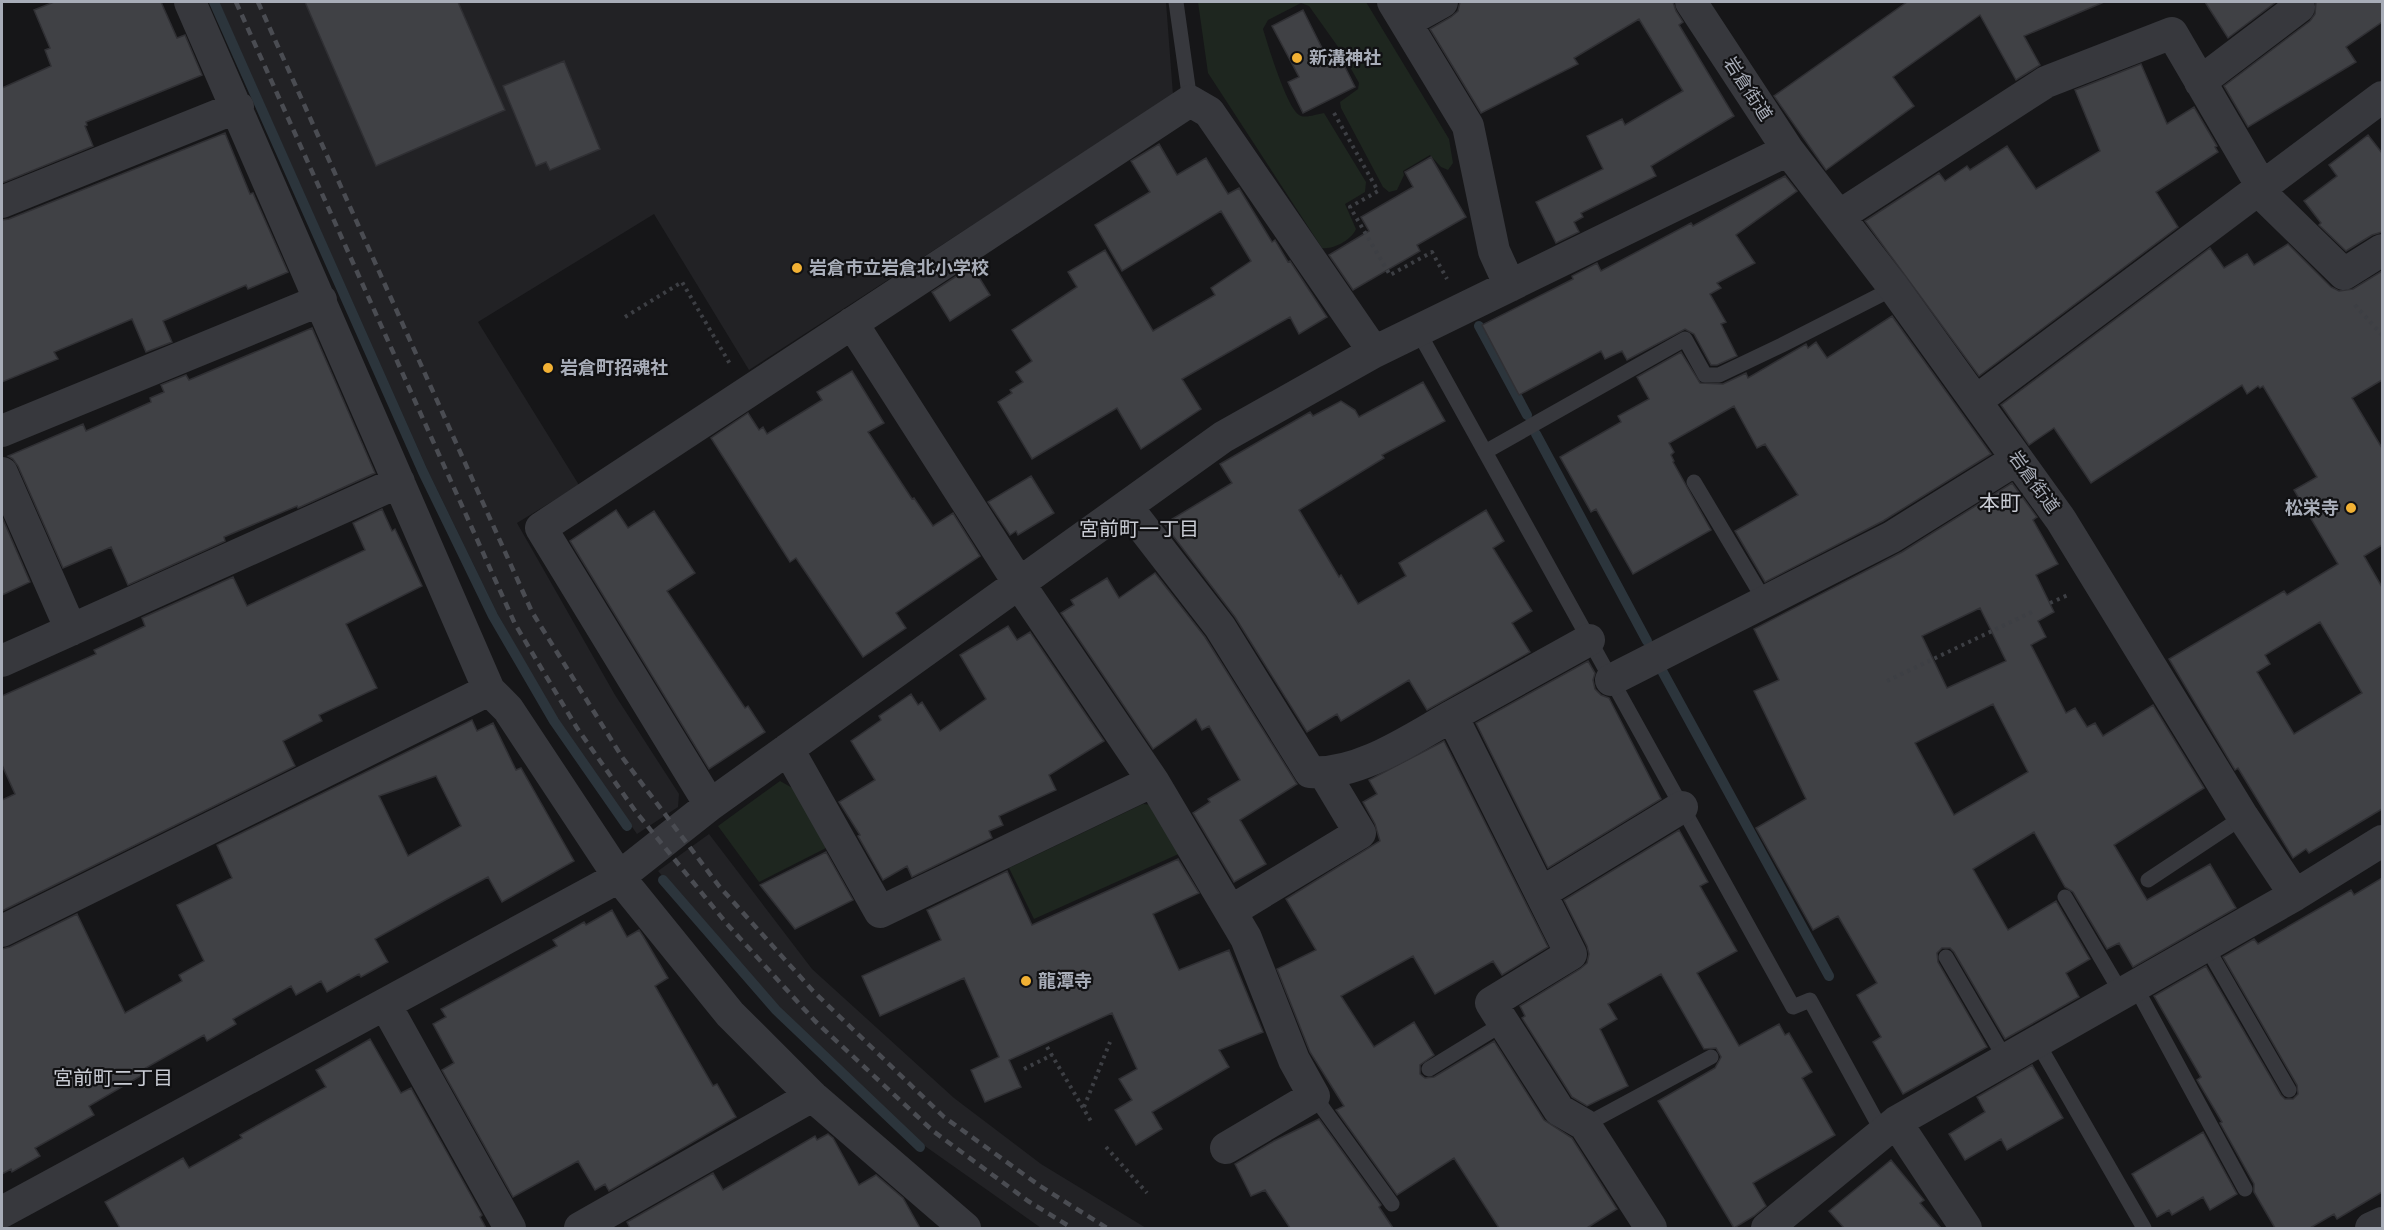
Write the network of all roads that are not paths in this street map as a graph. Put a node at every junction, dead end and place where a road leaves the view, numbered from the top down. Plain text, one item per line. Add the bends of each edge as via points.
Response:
1 (190, 2) edge
2 (1176, 2) edge
3 (1442, 2) edge
4 (1690, 2) edge
5 (2296, 2) edge
6 (1399, 12) edge
7 (2200, 82) junction
8 (1190, 101) junction
9 (238, 107) junction
10 (2377, 113) edge
11 (1788, 150) junction
12 (2260, 188) junction
13 (2, 202) edge
14 (1839, 216) junction
15 (2382, 250) edge
16 (1510, 286) junction
17 (1894, 288) junction
18 (321, 300) junction
19 (852, 323) junction
20 (1418, 330) junction
21 (1374, 352) junction
22 (1976, 400) junction
23 (2, 431) edge
24 (1485, 452) junction
25 (2017, 459) junction
26 (2, 472) edge
27 (399, 482) junction
28 (1694, 482) dead end
29 (1127, 507) junction
30 (1020, 585) junction
31 (1766, 603) junction
32 (71, 630) junction
33 (1589, 640) junction
34 (2, 661) edge
35 (1611, 680) junction
36 (489, 690) junction
37 (1452, 716) junction
38 (788, 749) junction
39 (1324, 773) junction
40 (1153, 781) junction
41 (710, 805) junction
42 (1682, 807) junction
43 (2243, 817) junction
44 (2382, 841) edge
45 (619, 877) junction
46 (2148, 880) dead end
47 (1541, 893) junction
48 (2295, 895) junction
49 (2065, 897) dead end
50 (1230, 911) junction
51 (2, 931) edge
52 (2206, 946) junction
53 (1946, 957) dead end
54 (2128, 990) junction
55 (385, 1004) junction
56 (1504, 1023) junction
57 (2037, 1042) junction
58 (1711, 1057) dead end
59 (2006, 1060) junction
60 (1430, 1069) dead end
61 (2289, 1090) dead end
62 (812, 1096) junction
63 (1314, 1096) junction
64 (1585, 1125) junction
65 (1889, 1128) junction
66 (1226, 1148) dead end
67 (2245, 1189) dead end
68 (1392, 1204) dead end
69 (2, 1212) edge
70 (2382, 1223) edge
71 (598, 1224) edge
72 (510, 1228) edge
73 (965, 1228) edge
74 (1651, 1228) edge
75 (1767, 1228) edge
76 (1966, 1228) edge
77 (2144, 1228) edge
78 (2371, 1228) edge

1 - 9 street
2 - 8 lane
3 - 6 street
4 - 11 street, 岩倉街道
5 - 7 street via 2299,8
6 - 16 street via 1468,126 1494,251
7 - 12 street
7 - 14 street via 2172,33 2046,82
8 - 19 street
8 - 21 street via 1209,112
9 - 13 street
9 - 18 street
10 - 12 street
11 - 14 street, 岩倉街道
11 - 16 street
12 - 15 street via 2343,274
12 - 22 street
14 - 17 street, 岩倉街道
16 - 20 street
17 - 22 street, 岩倉街道
17 - 24 lane via 1719,375 1705,375 1685,339
18 - 23 street
18 - 27 street
19 - 30 street
19 - 41 street via 541,528
20 - 21 street
20 - 24 lane
21 - 29 street via 1223,437
22 - 25 street, 岩倉街道
24 - 33 lane
25 - 31 street via 1892,537
25 - 43 street, 岩倉街道 via 2061,520
26 - 32 street
27 - 32 street
27 - 36 street
28 - 31 lane
29 - 30 street
29 - 39 street via 1220,627 1310,772
30 - 38 street
30 - 40 street
31 - 35 street
32 - 34 street
33 - 35 lane
33 - 37 street
35 - 42 lane
36 - 45 street via 508,709
36 - 51 street
37 - 39 street via 1377,758
37 - 47 street
38 - 40 street via 880,912
38 - 41 street
39 - 50 street via 1360,833
40 - 50 street
41 - 45 street
42 - 47 street
42 - 65 lane via 1793,1007 1810,1000
43 - 46 lane
43 - 48 street, 岩倉街道
44 - 48 street
45 - 55 street
45 - 62 street via 730,1014
47 - 56 street via 1571,954 1491,1003
48 - 52 street
49 - 54 lane
50 - 63 street via 1246,938 1294,1060
52 - 54 street
52 - 61 lane
53 - 59 lane
54 - 57 street
54 - 67 lane
55 - 69 street
55 - 72 street
56 - 60 lane
56 - 64 street via 1559,1110
57 - 59 street
57 - 77 lane
58 - 64 lane
59 - 65 street
62 - 71 street
62 - 73 street
63 - 66 street
63 - 68 lane
64 - 74 street
65 - 75 street
65 - 76 street
70 - 78 street

